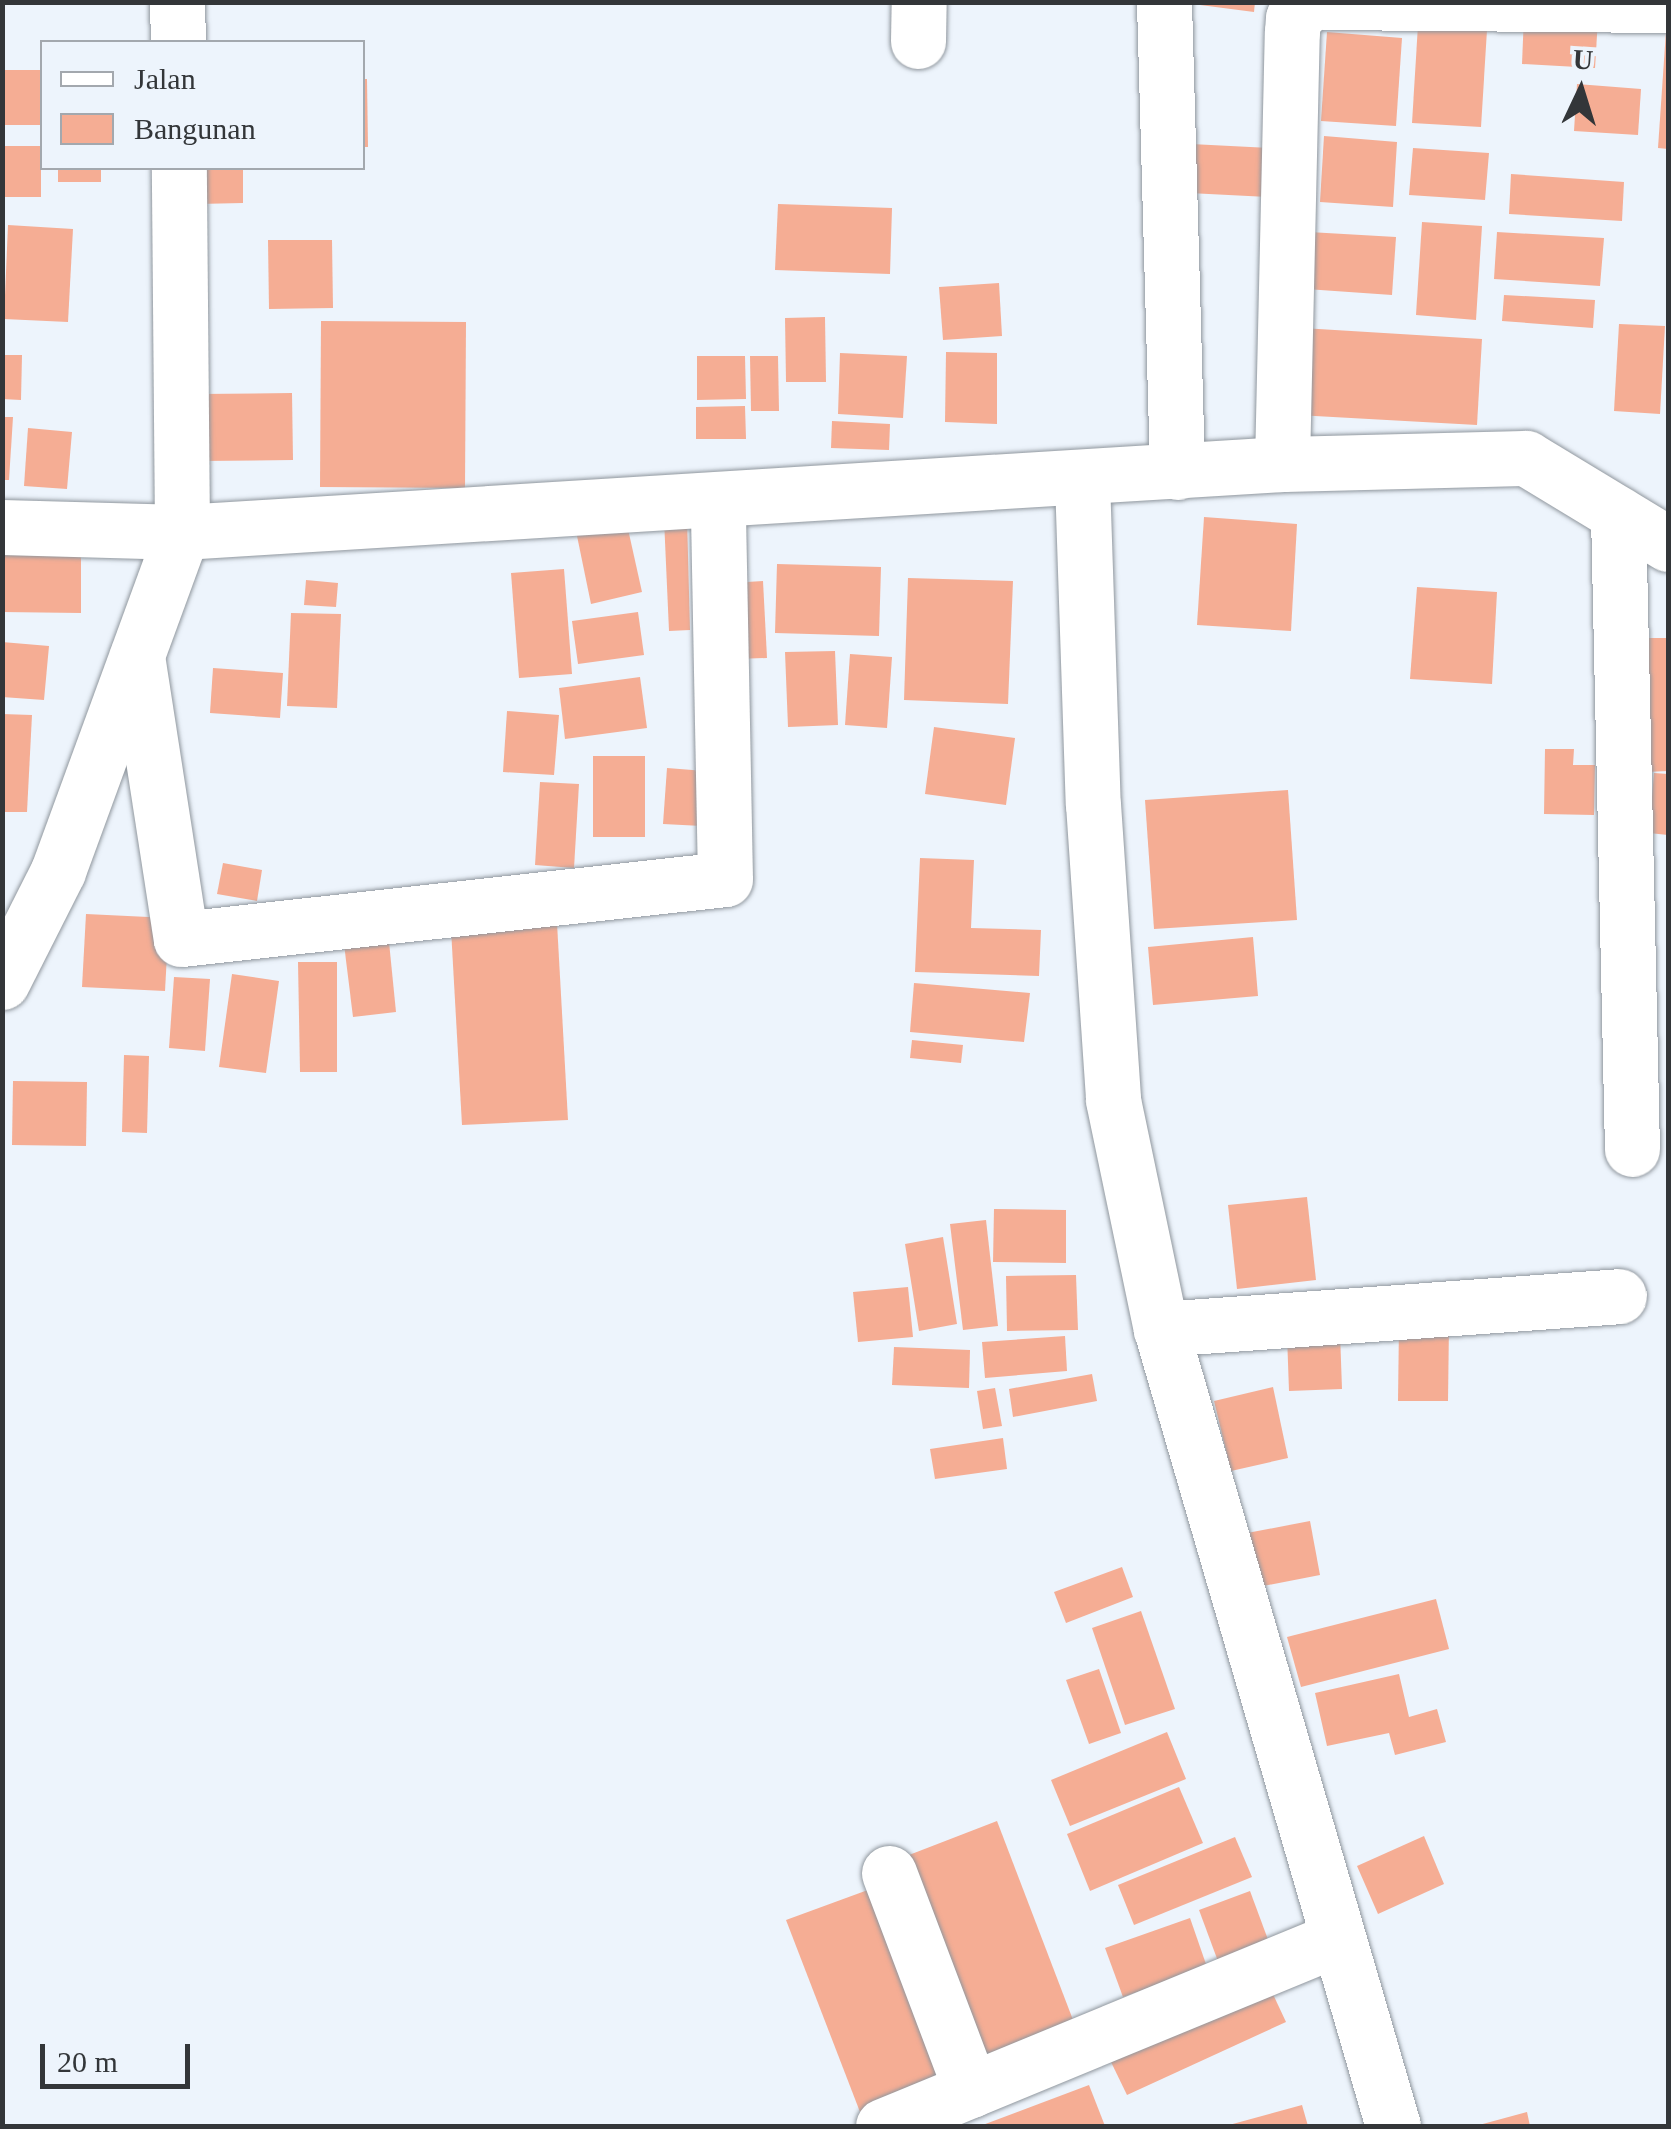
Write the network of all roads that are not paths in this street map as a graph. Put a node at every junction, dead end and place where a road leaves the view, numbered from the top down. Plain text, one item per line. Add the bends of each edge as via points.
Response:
1 (177, 2) edge
2 (1164, 2) edge
3 (1312, 2) edge
4 (1323, 2) edge
5 (1668, 5) edge
6 (178, 40) edge
7 (179, 170) edge
8 (1282, 464) junction
9 (1177, 472) junction
10 (1082, 480) junction
11 (718, 502) junction
12 (1618, 514) junction
13 (2, 527) edge
14 (182, 532) junction
15 (1668, 544) edge
16 (136, 656) junction
17 (1649, 866) edge
18 (2, 982) edge
19 (1632, 1149) dead end
20 (1620, 1296) dead end
21 (1161, 1329) junction
22 (889, 1873) dead end
23 (1337, 1939) junction
24 (971, 2090) junction
25 (883, 2126) edge
26 (1392, 2126) edge

1 - 6 street
2 - 9 street
3 - 8 street via 1301,7 1292,32
4 - 5 street
7 - 14 street
8 - 9 street
8 - 12 street via 1526,458
9 - 10 street
10 - 11 street
10 - 21 street via 1093,804 1113,1100
11 - 14 street
11 - 16 street via 726,879 181,939
12 - 15 street
12 - 17 street
13 - 14 street
14 - 16 street
16 - 18 street via 58,871
17 - 19 street
20 - 21 street
21 - 23 street
22 - 24 street
23 - 24 street
23 - 26 street
24 - 25 street

